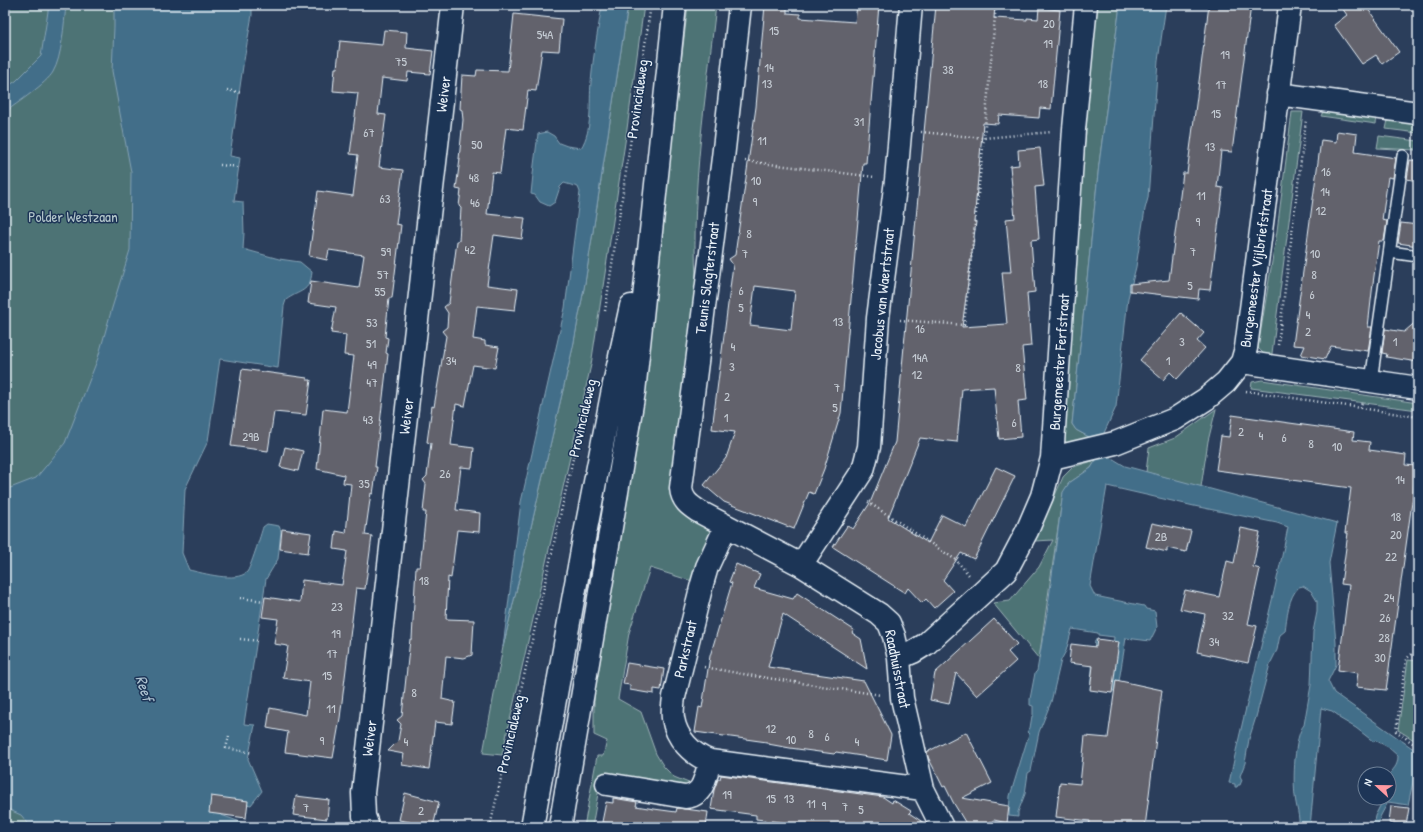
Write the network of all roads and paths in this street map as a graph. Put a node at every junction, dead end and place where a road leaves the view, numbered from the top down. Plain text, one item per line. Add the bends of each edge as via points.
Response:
1 (453, 5) edge
2 (651, 5) edge
3 (675, 5) edge
4 (740, 5) edge
5 (911, 5) edge
6 (996, 5) edge
7 (1086, 5) edge
8 (1290, 5) edge
9 (227, 90) dead end
10 (242, 93) dead end
11 (1278, 94) junction
12 (1309, 98) junction
13 (1418, 113) edge
14 (1074, 129) junction
15 (900, 130) junction
16 (984, 138) junction
17 (1403, 156) dead end
18 (722, 158) junction
19 (220, 165) dead end
20 (240, 167) dead end
21 (896, 180) junction
22 (654, 197) junction
23 (1390, 252) junction
24 (1418, 256) edge
25 (605, 314) dead end
26 (878, 318) junction
27 (1242, 362) junction
28 (1275, 367) junction
29 (1368, 381) junction
30 (1220, 387) junction
31 (1418, 388) edge
32 (588, 390) dead end
33 (1361, 408) junction
34 (1418, 417) edge
35 (1052, 458) junction
36 (850, 489) junction
37 (726, 526) junction
38 (801, 565) junction
39 (984, 592) junction
40 (240, 598) dead end
41 (264, 601) dead end
42 (240, 639) dead end
43 (258, 640) dead end
44 (1418, 649) edge
45 (899, 658) junction
46 (682, 662) junction
47 (902, 698) junction
48 (229, 736) dead end
49 (1418, 744) edge
50 (253, 753) dead end
51 (710, 762) junction
52 (607, 784) dead end
53 (924, 789) junction
54 (368, 827) edge
55 (490, 827) edge
56 (532, 827) edge
57 (560, 827) edge
58 (942, 827) edge

1 - 54 street, Weiver via 362,793 364,816
2 - 25 path, Provincialeweg
3 - 22 street, Provincialeweg
4 - 18 street, Teunis Slagterstraat
5 - 15 street, Jacobus van Waertstraat
6 - 16 path
7 - 14 street, Burgemeester Ferfstraat
8 - 11 street, Burgemeester Vijlbriefstraat
9 - 10 path
11 - 12 street
11 - 27 street, Burgemeester Vijlbriefstraat via 1246,348
12 - 13 street
12 - 28 path
14 - 16 path
14 - 35 street, Burgemeester Ferfstraat
15 - 16 path
15 - 21 street, Jacobus van Waertstraat
16 - 26 path via 964,325
17 - 23 lane
18 - 21 path
18 - 37 street, Teunis Slagterstraat via 681,488 682,495 690,506
19 - 20 path
21 - 26 street, Jacobus van Waertstraat
22 - 56 street, Provincialeweg via 613,389
22 - 57 street, Provincialeweg via 634,392
23 - 24 lane
23 - 29 lane
26 - 36 street, Jacobus van Waertstraat via 869,447 863,470
27 - 28 street
27 - 30 street, Burgemeester Vijlbriefstraat
28 - 29 street
29 - 31 street
29 - 33 path
30 - 33 path
30 - 35 street, Burgemeester Vijlbriefstraat via 1175,419 1115,443
32 - 55 path, Provincialeweg
33 - 34 path
35 - 39 street, Burgemeester Ferfstraat via 1042,496 1027,531 1006,571
36 - 38 street, Jacobus van Waertstraat
36 - 39 path via 956,560
37 - 38 street, Raadhuisstraat
37 - 46 street, Parkstraat via 707,567
38 - 45 street, Raadhuisstraat via 879,614 889,623
39 - 45 street, Burgemeester Ferfstraat via 926,644
40 - 41 path
42 - 43 path
44 - 49 path via 1406,658 1396,730 1414,744
45 - 47 street, Raadhuisstraat
46 - 47 path via 754,676
46 - 51 street, Parkstraat via 674,697 673,719 682,741
47 - 53 street, Raadhuisstraat
48 - 50 path via 226,748
51 - 52 street via 702,787 692,796
51 - 53 street, Parkstraat
53 - 58 street, Raadhuisstraat

